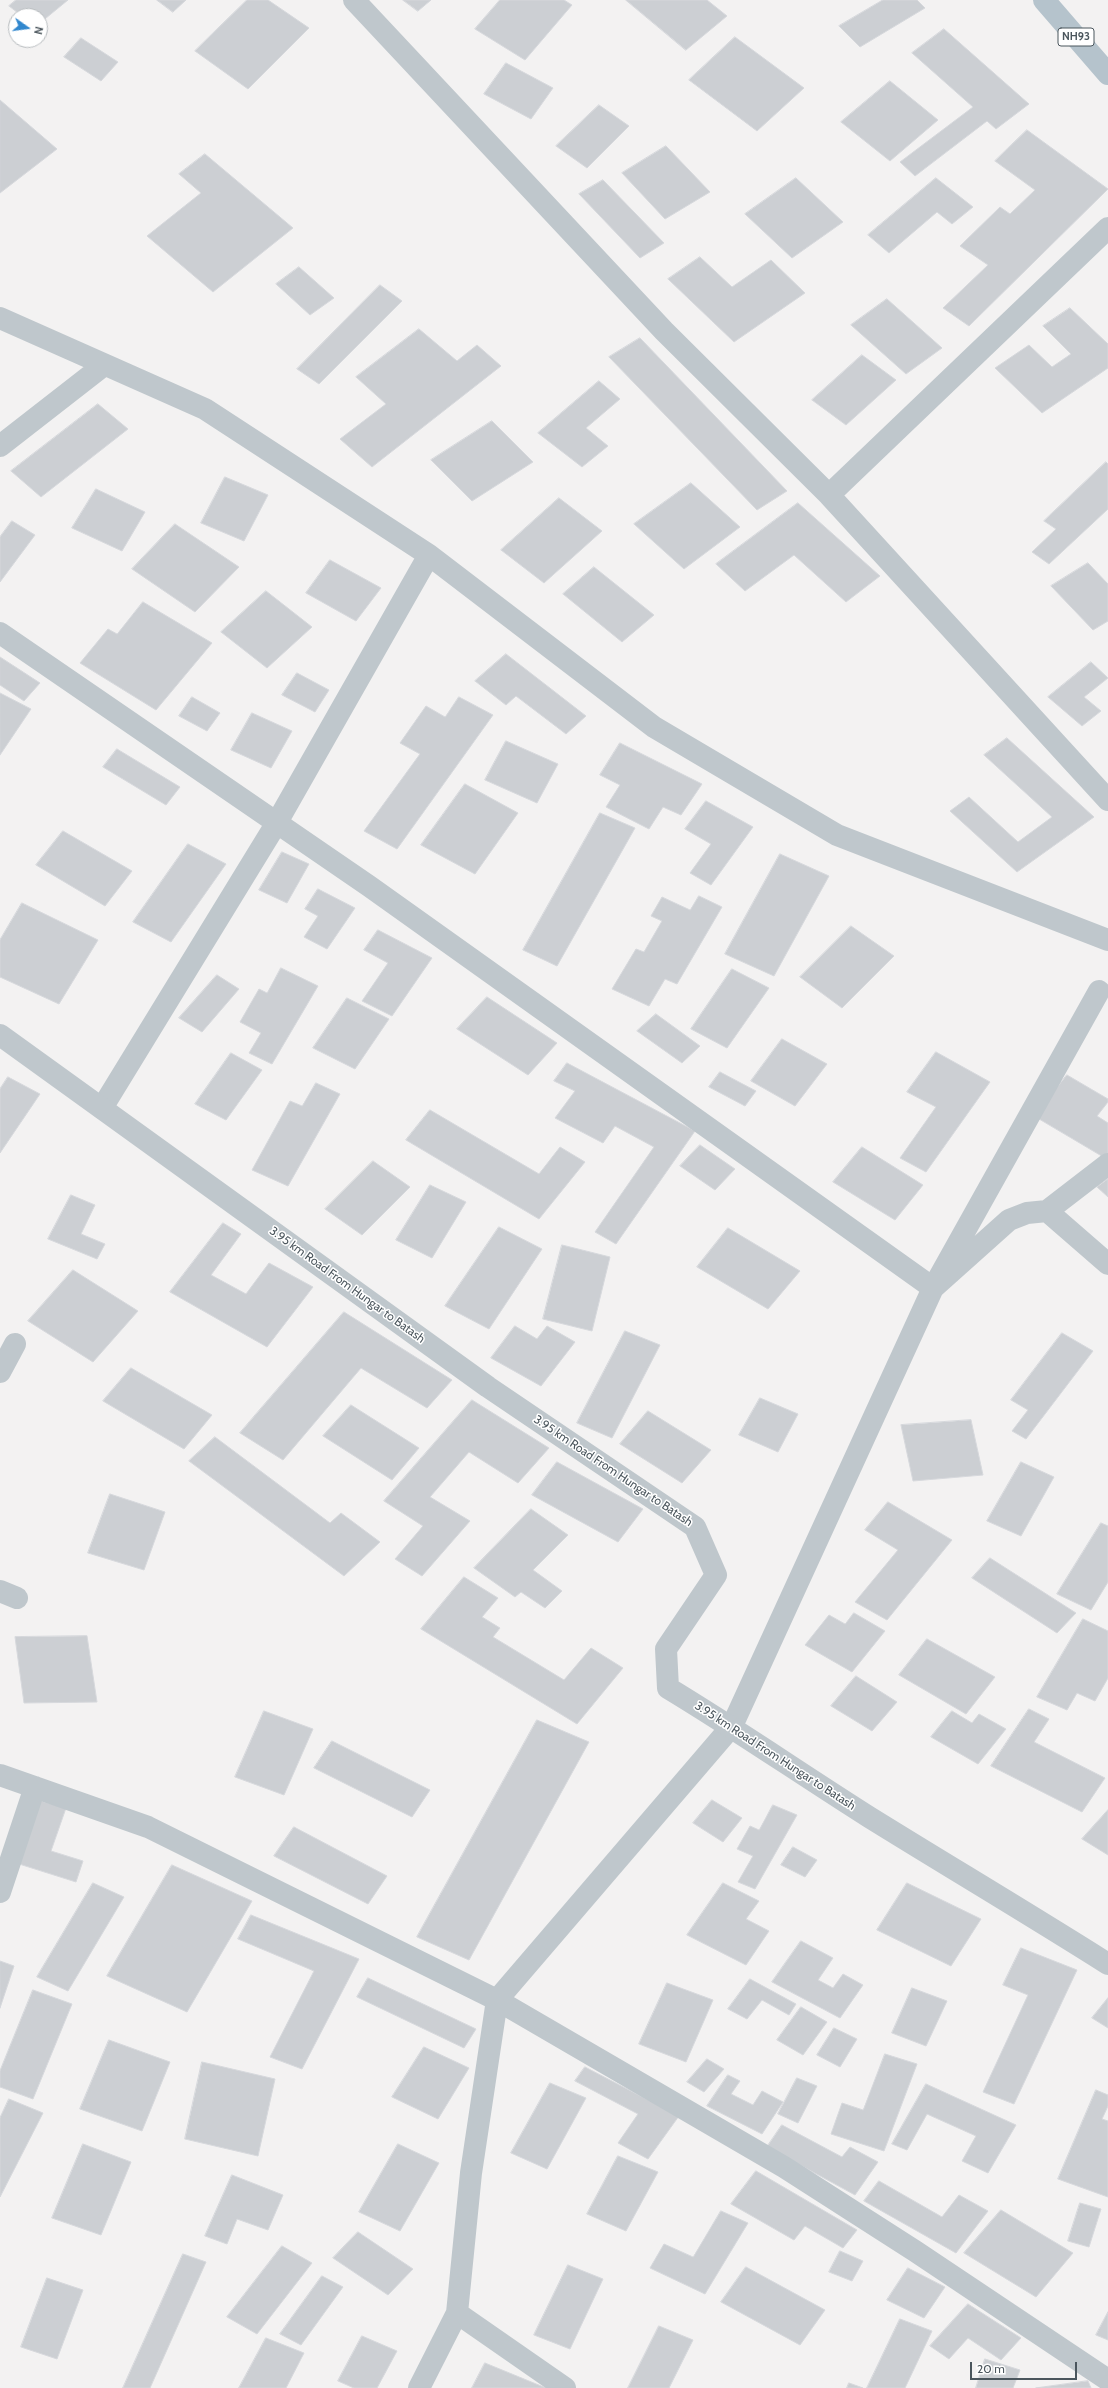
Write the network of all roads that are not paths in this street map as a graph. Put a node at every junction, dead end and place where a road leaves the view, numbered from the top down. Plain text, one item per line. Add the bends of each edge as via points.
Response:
1 (354, 0) edge
2 (1044, 0) edge
3 (1108, 74) edge
4 (1108, 228) edge
5 (0, 318) edge
6 (104, 365) junction
7 (0, 446) edge
8 (829, 496) junction
9 (429, 555) junction
10 (0, 633) edge
11 (1108, 800) edge
12 (276, 824) junction
13 (1108, 940) edge
14 (1099, 991) dead end
15 (0, 1035) edge
16 (102, 1108) junction
17 (1108, 1164) edge
18 (1047, 1211) junction
19 (1108, 1264) edge
20 (933, 1288) junction
21 (15, 1344) dead end
22 (0, 1372) edge
23 (732, 1726) junction
24 (0, 1775) edge
25 (35, 1787) junction
26 (0, 1892) edge
27 (1108, 1964) edge
28 (497, 2000) junction
29 (457, 2313) junction
30 (1108, 2380) edge
31 (418, 2388) edge
32 (565, 2388) edge

1 - 8 street via 664,331
2 - 3 main road, NH93
4 - 8 street
5 - 6 street
6 - 7 street
6 - 9 street via 205,409
8 - 11 street
9 - 12 street
9 - 13 street via 654,727 838,835
10 - 12 street
12 - 16 street
12 - 20 street via 369,886
14 - 20 street
15 - 16 street, 3.95 km Road From Hungar to Batash
16 - 23 street, 3.95 km Road From Hungar to Batash via 488,1388 695,1527 716,1575 666,1649 668,1688
17 - 18 street
18 - 19 street
18 - 20 street via 1027,1213 1009,1220
20 - 23 street
21 - 22 street
23 - 27 street, 3.95 km Road From Hungar to Batash via 868,1816
23 - 28 street
24 - 25 street
25 - 26 street
25 - 28 street via 148,1827
28 - 29 street via 471,2173
28 - 30 street via 784,2167
29 - 31 street
29 - 32 street

